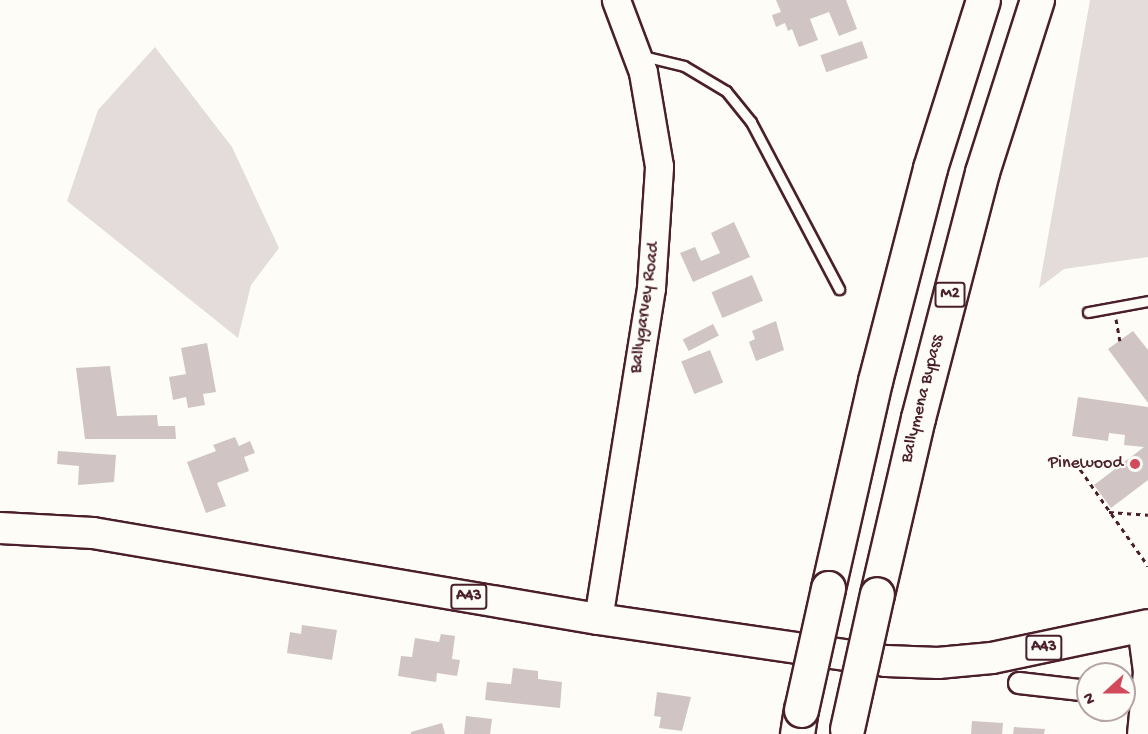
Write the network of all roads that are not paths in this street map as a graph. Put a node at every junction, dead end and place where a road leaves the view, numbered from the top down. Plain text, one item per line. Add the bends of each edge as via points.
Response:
1 (616, 0) edge
2 (983, 0) edge
3 (1037, 0) edge
4 (638, 55) junction
5 (839, 290) dead end
6 (1148, 301) edge
7 (1088, 312) dead end
8 (0, 528) edge
9 (598, 619) junction
10 (1143, 626) edge
11 (1019, 683) dead end
12 (1076, 690) edge
13 (1138, 697) edge
14 (799, 722) edge
15 (847, 732) edge
16 (1138, 734) edge

1 - 4 street, Ballygarvey Road
2 - 14 highway, bridge via 930,168 875,381
3 - 15 highway, Ballymena Bypass / M2, bridge via 976,195 918,418
4 - 5 lane via 684,66 726,91 751,122
4 - 9 street, Ballygarvey Road via 659,166 656,231
6 - 7 lane
8 - 9 main road, A43 via 113,536
9 - 10 main road, A43 via 886,661 938,663 992,658
10 - 13 street via 1144,672
11 - 12 street
13 - 16 street

